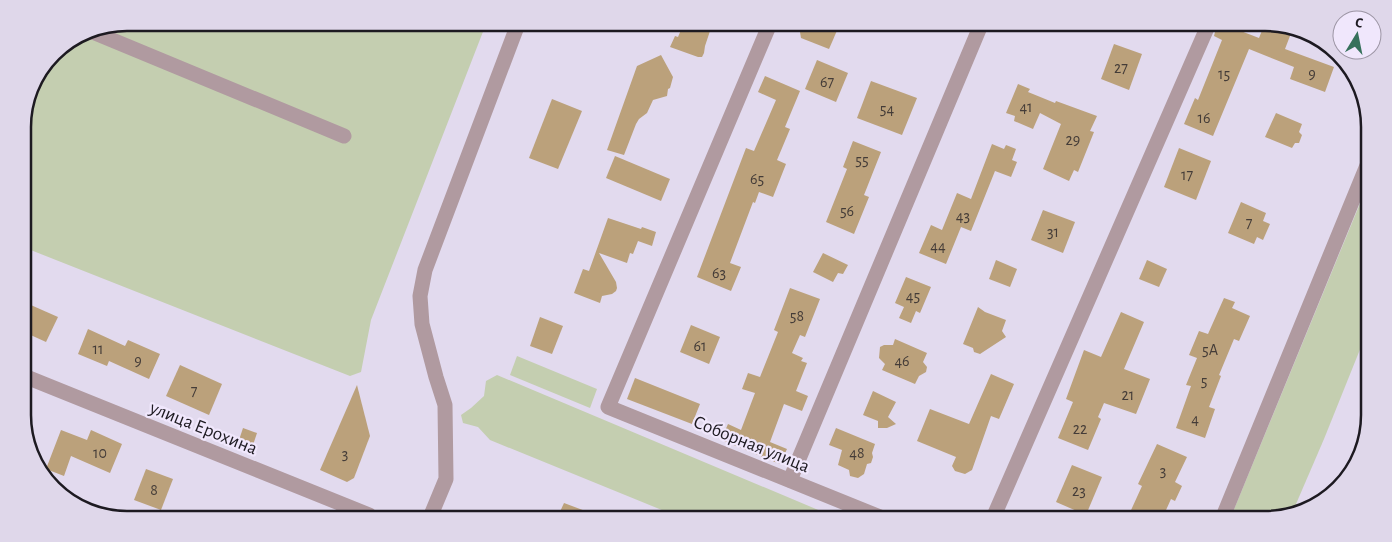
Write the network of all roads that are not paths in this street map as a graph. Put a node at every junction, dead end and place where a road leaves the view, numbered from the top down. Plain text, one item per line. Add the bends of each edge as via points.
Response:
1 (515, 31) edge
2 (768, 31) edge
3 (978, 31) edge
4 (1206, 31) edge
5 (101, 35) edge
6 (344, 136) dead end
7 (1361, 180) edge
8 (31, 379) edge
9 (790, 480) junction
10 (359, 511) edge
11 (433, 511) edge
12 (863, 511) edge
13 (996, 511) edge
14 (1225, 511) edge

1 - 11 street via 426,270 420,296 422,324 445,405 446,479
2 - 9 street, Соборная улица via 608,407
3 - 9 street
4 - 13 street
5 - 6 street
7 - 14 street
8 - 10 street, улица Ерохина
9 - 12 street, Соборная улица

